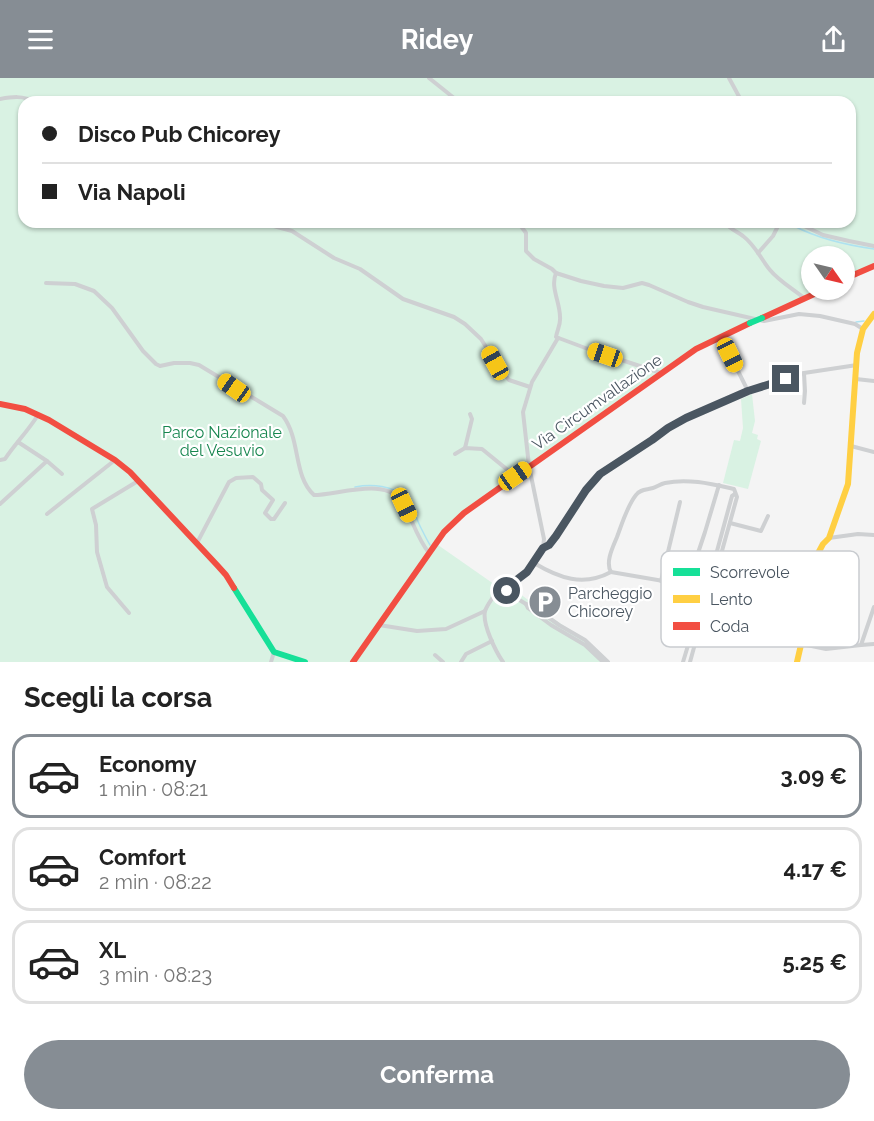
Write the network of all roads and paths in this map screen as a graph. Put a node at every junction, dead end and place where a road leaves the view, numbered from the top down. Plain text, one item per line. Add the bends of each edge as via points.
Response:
1 (429, 78) edge
2 (729, 78) edge
3 (452, 96) edge
4 (739, 96) edge
5 (18, 98) edge
6 (0, 99) edge
7 (281, 228) edge
8 (522, 228) edge
9 (729, 228) edge
10 (777, 228) edge
11 (808, 228) edge
12 (874, 246) edge
13 (759, 253) junction
14 (874, 266) edge
15 (556, 273) junction
16 (855, 274) edge
17 (46, 283) dead end
18 (801, 296) edge
19 (801, 299) edge
20 (874, 314) edge
21 (863, 328) junction
22 (721, 337) junction
23 (558, 338) junction
24 (856, 365) junction
25 (804, 373) junction
26 (661, 374) junction
27 (856, 379) junction
28 (874, 381) edge
29 (530, 387) junction
30 (748, 391) junction
31 (804, 403) dead end
32 (0, 404) edge
33 (470, 414) dead end
34 (38, 415) junction
35 (18, 442) junction
36 (851, 446) junction
37 (465, 448) junction
38 (874, 452) edge
39 (454, 454) dead end
40 (0, 460) edge
41 (115, 460) junction
42 (47, 461) junction
43 (529, 466) junction
44 (62, 474) dead end
45 (515, 476) junction
46 (139, 480) junction
47 (719, 486) junction
48 (735, 494) junction
49 (680, 502) dead end
50 (285, 503) dead end
51 (0, 504) edge
52 (47, 514) dead end
53 (768, 516) dead end
54 (730, 523) junction
55 (874, 535) edge
56 (829, 538) junction
57 (197, 543) junction
58 (543, 548) junction
59 (431, 551) junction
60 (668, 551) edge
61 (699, 551) edge
62 (718, 551) edge
63 (722, 551) edge
64 (819, 551) edge
65 (534, 563) junction
66 (611, 572) junction
67 (661, 581) edge
68 (507, 591) junction
69 (526, 604) junction
70 (874, 608) edge
71 (486, 611) junction
72 (129, 613) dead end
73 (378, 625) junction
74 (492, 641) junction
75 (874, 644) edge
76 (861, 645) joint
77 (688, 647) edge
78 (694, 647) edge
79 (801, 647) edge
80 (816, 647) edge
81 (844, 647) edge
82 (274, 652) junction
83 (435, 656) dead end
84 (270, 662) edge
85 (305, 662) edge
86 (352, 662) edge
87 (443, 662) edge
88 (461, 662) edge
89 (503, 662) edge
90 (603, 662) edge
91 (608, 662) edge
92 (683, 662) edge
93 (690, 662) edge
94 (797, 662) edge

1 - 3 street
2 - 4 street
5 - 6 street
7 - 29 street via 360,269 403,299 465,324 481,339 504,375
8 - 15 street via 526,251
9 - 13 street via 741,234
10 - 13 street
11 - 12 street
13 - 18 street via 770,270
14 - 16 street
15 - 21 street via 604,286 623,288 642,283 688,302 764,321 799,314
15 - 23 street via 561,320
17 - 59 street via 75,284 94,291 156,364 199,366 283,416 292,433 304,481 312,493 363,488 396,495 423,544
19 - 22 street, Via Circumvallazione, bridge
20 - 21 street
21 - 24 street
22 - 26 street, Via Circumvallazione
22 - 30 street
23 - 26 street
23 - 29 street
24 - 25 street
24 - 27 street
25 - 30 street
25 - 31 street
26 - 43 street, Via Circumvallazione
27 - 28 street
27 - 36 street
29 - 43 street via 524,412
30 - 58 street via 677,423 600,474
32 - 34 street
33 - 37 street
34 - 35 street
34 - 41 street
35 - 40 street
35 - 42 street
36 - 38 street
36 - 56 street via 848,484
37 - 39 street
37 - 45 street via 482,449
41 - 46 street
41 - 52 street
42 - 44 street
42 - 51 street
43 - 45 street, Via Circumvallazione
43 - 58 street
45 - 59 street, Via Circumvallazione via 453,522
46 - 57 street
46 - 72 street via 92,509 97,552 107,587
47 - 48 street via 734,489
47 - 61 street
47 - 66 street via 663,483 640,491 611,555
48 - 54 street
48 - 62 street
49 - 60 street
50 - 57 street via 271,519 265,512 273,500 261,484 253,477 233,479
53 - 54 street via 761,531
54 - 63 street
55 - 56 street
56 - 64 street
57 - 82 street via 226,575
58 - 65 street
59 - 73 street, Via Circumvallazione
65 - 66 street via 571,579 599,578
65 - 68 street
66 - 67 street
68 - 69 street
68 - 71 street via 495,594
69 - 90 street
69 - 91 street via 585,640
70 - 76 street
71 - 73 street via 446,629 417,631
71 - 74 street
73 - 86 street, Via Circumvallazione
74 - 88 street via 466,654
74 - 89 street
75 - 76 street
77 - 92 street
78 - 93 street
79 - 94 street
80 - 81 street
82 - 84 street
82 - 85 street
83 - 87 street

